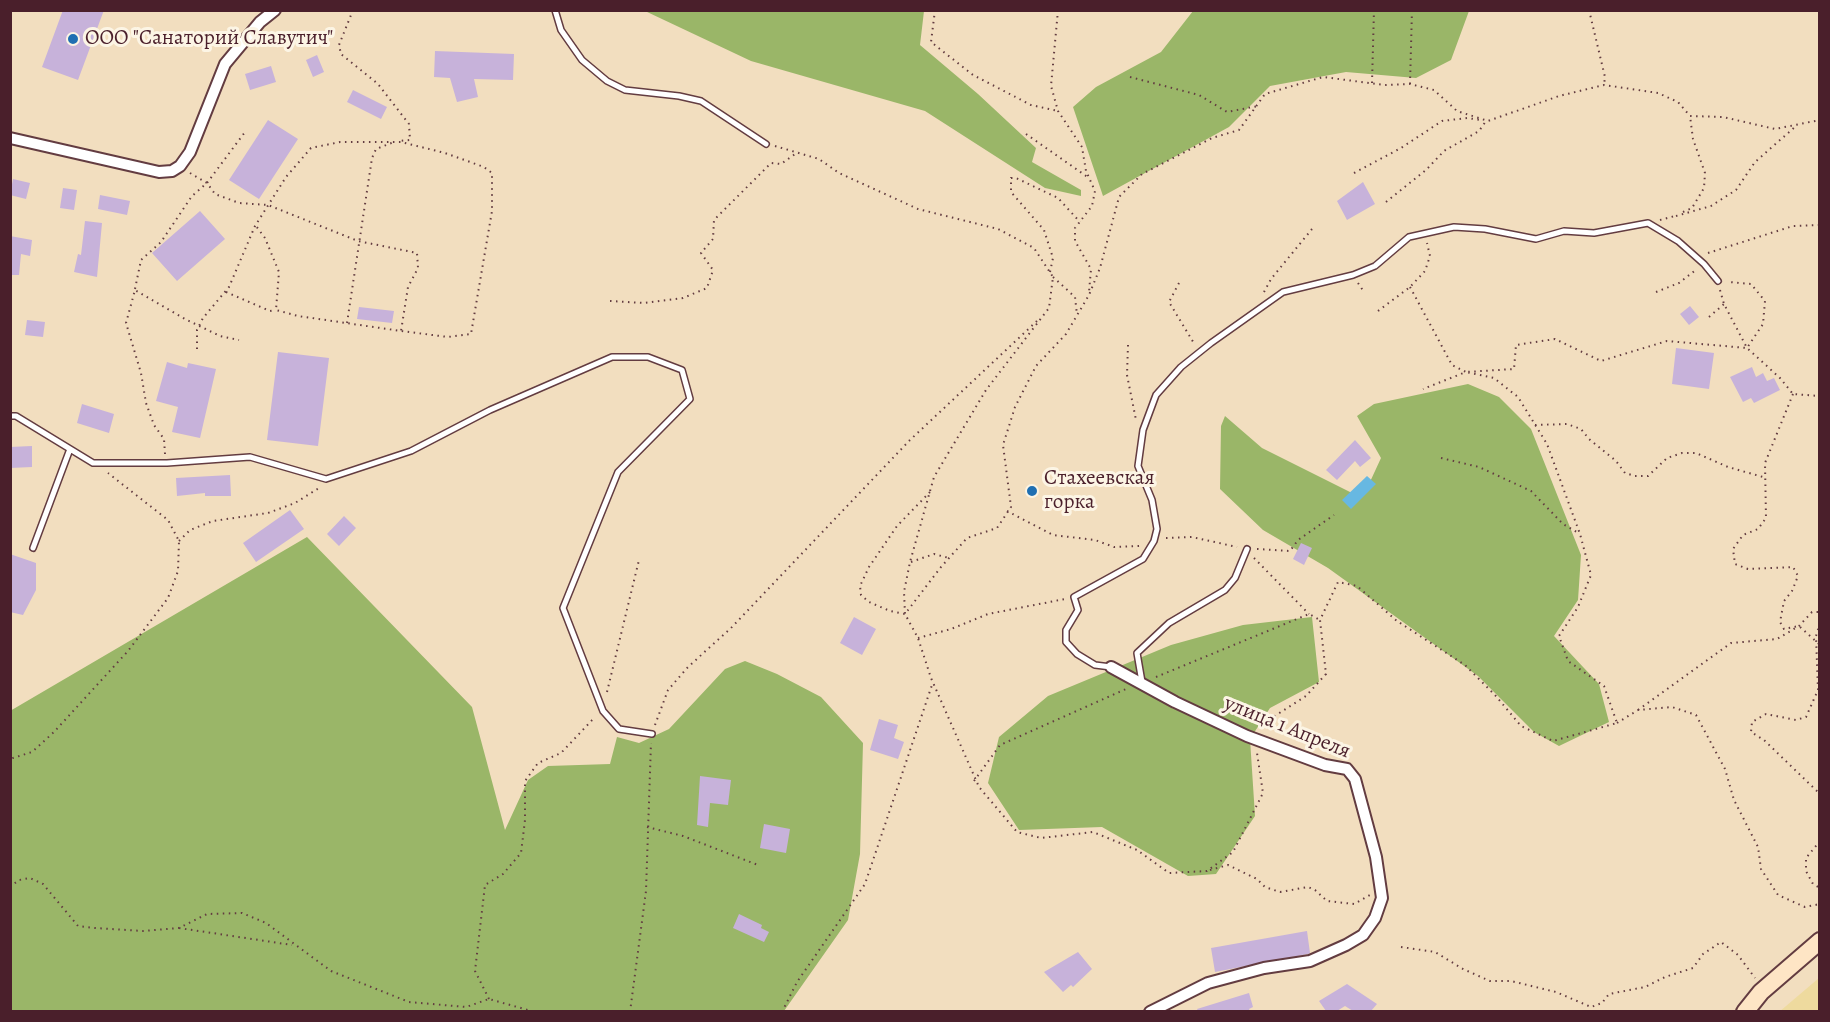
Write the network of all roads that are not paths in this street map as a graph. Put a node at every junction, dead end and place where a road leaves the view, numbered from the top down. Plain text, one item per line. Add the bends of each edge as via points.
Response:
1 (275, 10) edge
2 (555, 10) edge
3 (10, 138) edge
4 (766, 144) road end
5 (1718, 281) road end
6 (10, 416) edge
7 (70, 449) junction
8 (33, 548) dead end
9 (1246, 549) road end
10 (1111, 667) joint
11 (1142, 682) junction
12 (652, 734) road end
13 (1820, 941) edge
14 (1150, 1011) edge
15 (1745, 1011) edge

1 - 3 street via 225,64 190,152 172,171 159,172
2 - 4 lane via 561,30 582,60 607,81 625,90 701,101
5 - 10 lane via 1678,241 1648,223 1594,233 1564,231 1536,239 1454,227 1409,237 1375,266 1353,275 1282,292 1199,352 1156,395 1141,440 1138,466 1152,500 1157,529 1154,541 1143,559 1074,597 1078,610 1066,630 1066,642 1077,654 1095,665
6 - 7 lane
7 - 8 lane
7 - 12 lane via 93,463 250,457 326,479 411,451 490,410 612,357 648,357 682,370 690,399 618,471 563,608 603,711 619,729
9 - 11 lane via 1235,578 1225,590 1169,623 1137,653
10 - 11 street, улица 1 Апреля
11 - 14 street, улица 1 Апреля via 1247,736 1325,765 1347,769 1355,779 1376,857 1382,898 1363,935 1346,945 1310,961 1208,983
13 - 15 street

